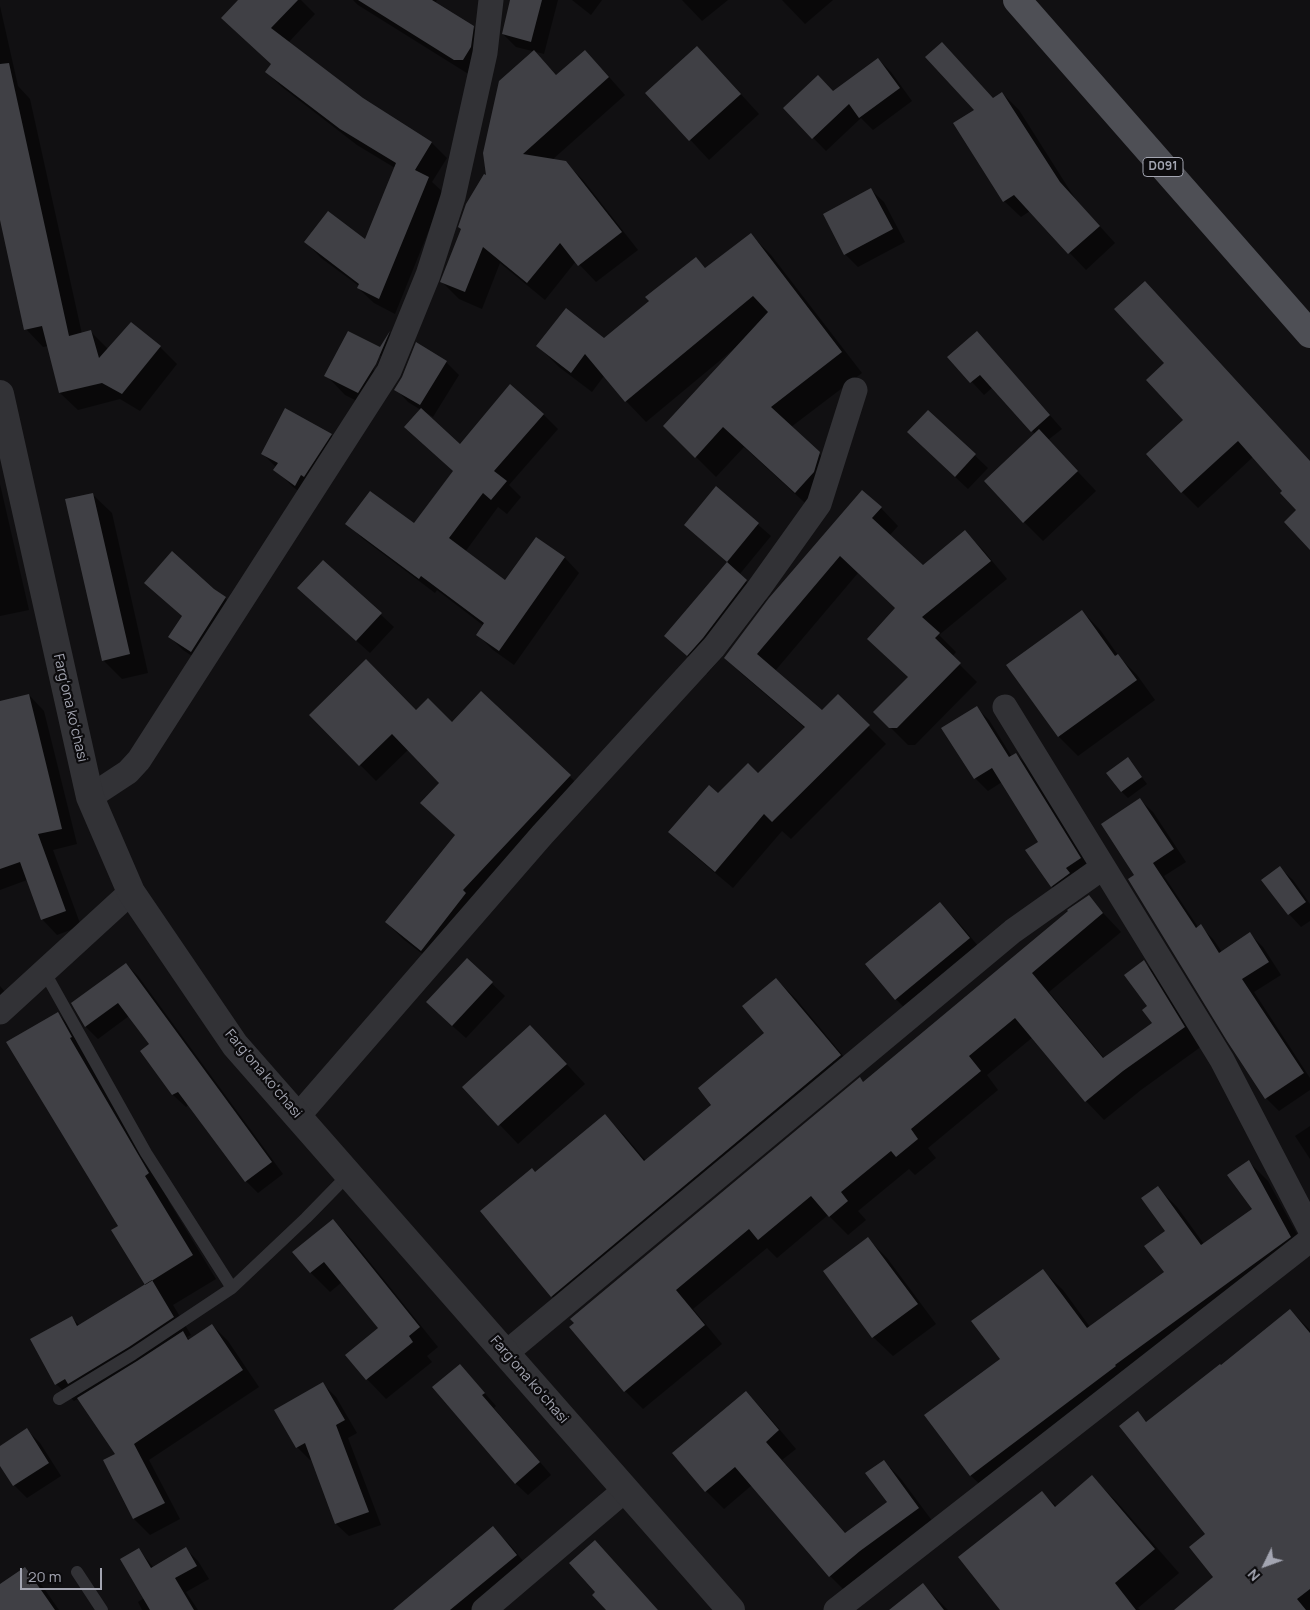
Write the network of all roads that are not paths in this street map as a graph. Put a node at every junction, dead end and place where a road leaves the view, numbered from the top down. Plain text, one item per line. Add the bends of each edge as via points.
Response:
1 (491, 0) edge
2 (1017, 0) edge
3 (1310, 334) edge
4 (855, 390) dead end
5 (0, 394) edge
6 (1005, 707) dead end
7 (90, 797) junction
8 (1102, 868) junction
9 (131, 892) junction
10 (44, 971) junction
11 (0, 1012) edge
12 (298, 1116) junction
13 (349, 1174) junction
14 (1310, 1229) edge
15 (1310, 1240) edge
16 (232, 1288) junction
17 (506, 1353) junction
18 (59, 1399) dead end
19 (625, 1490) junction
20 (77, 1572) dead end
21 (102, 1610) edge
22 (484, 1610) edge
23 (731, 1610) edge
24 (836, 1610) edge

1 - 7 street via 485,53 453,197 428,275 389,371 139,760 128,772
2 - 3 main road, D091
4 - 12 street via 819,504 754,596 714,647 542,835
5 - 7 street, Fargʻona koʻchasi
6 - 8 street
7 - 9 street, Fargʻona koʻchasi
8 - 14 street via 1222,1060
8 - 17 street via 1013,931
9 - 10 street
9 - 12 street, Fargʻona koʻchasi via 235,1045
10 - 11 street
10 - 16 lane via 146,1153
12 - 13 street, Fargʻona koʻchasi
13 - 16 lane
13 - 17 street, Fargʻona koʻchasi
15 - 24 street
16 - 18 lane via 134,1354
17 - 19 street, Fargʻona koʻchasi
19 - 22 street
19 - 23 street, Fargʻona koʻchasi
20 - 21 lane

